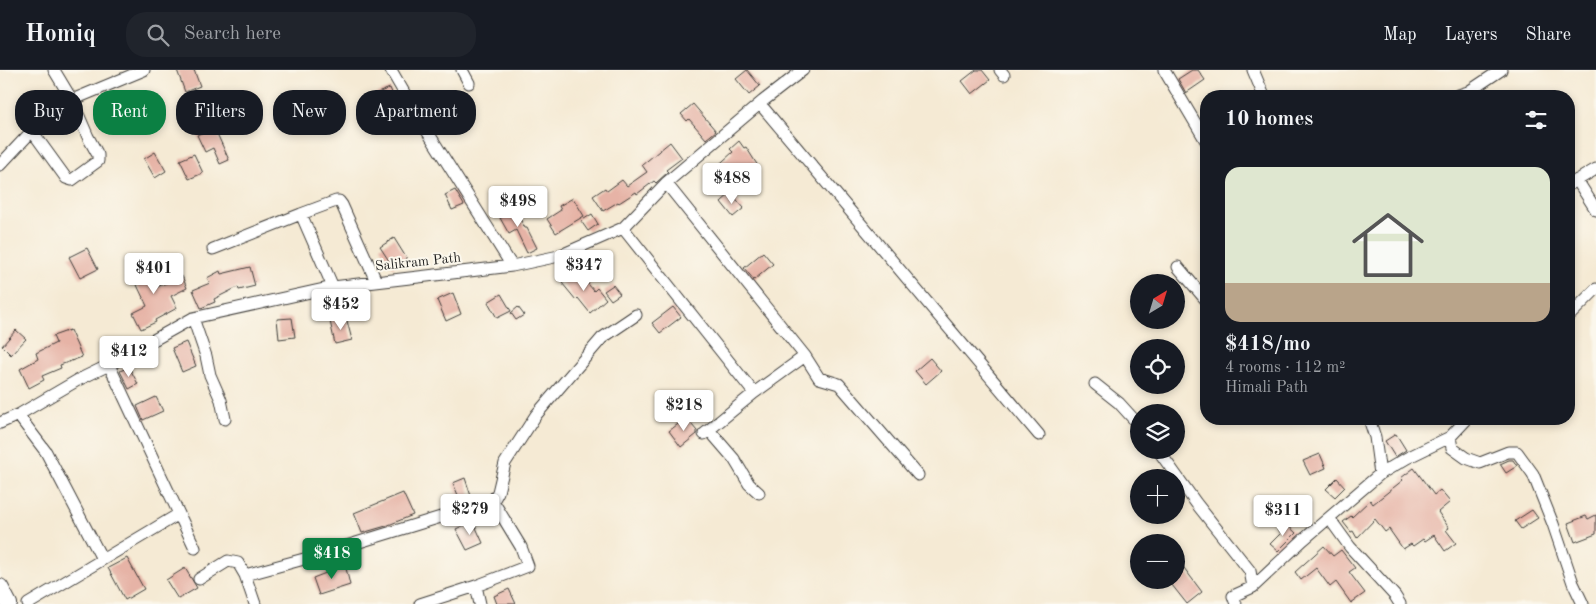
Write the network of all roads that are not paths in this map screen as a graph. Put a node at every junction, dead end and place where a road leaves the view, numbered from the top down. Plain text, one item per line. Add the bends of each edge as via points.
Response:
1 (54, 70) edge
2 (144, 70) edge
3 (391, 70) edge
4 (462, 70) edge
5 (803, 70) edge
6 (1164, 70) edge
7 (1253, 70) edge
8 (1501, 70) edge
9 (469, 83) dead end
10 (66, 90) edge
11 (1261, 90) edge
12 (1471, 90) edge
13 (83, 95) edge
14 (760, 104) junction
15 (83, 126) edge
16 (1200, 131) edge
17 (29, 135) edge
18 (34, 135) edge
19 (0, 165) edge
20 (1596, 169) edge
21 (1575, 182) edge
22 (666, 183) junction
23 (1575, 185) edge
24 (1596, 210) edge
25 (301, 214) junction
26 (623, 228) junction
27 (213, 249) dead end
28 (512, 266) junction
29 (1178, 267) dead end
30 (376, 281) junction
31 (333, 287) junction
32 (1596, 289) edge
33 (1200, 293) edge
34 (1575, 310) edge
35 (636, 315) dead end
36 (193, 318) junction
37 (805, 356) junction
38 (109, 365) junction
39 (1095, 384) dead end
40 (754, 393) junction
41 (18, 415) junction
42 (1130, 415) edge
43 (225, 419) dead end
44 (0, 423) edge
45 (1370, 425) edge
46 (1461, 425) edge
47 (1039, 435) dead end
48 (1450, 436) junction
49 (1164, 459) edge
50 (1380, 474) junction
51 (918, 475) dead end
52 (759, 493) dead end
53 (493, 501) junction
54 (179, 514) junction
55 (1328, 518) junction
56 (195, 548) dead end
57 (102, 559) junction
58 (245, 575) junction
59 (199, 579) dead end
60 (476, 586) junction
61 (0, 587) edge
62 (1253, 587) junction
63 (9, 604) edge
64 (28, 604) edge
65 (255, 604) edge
66 (420, 604) edge
67 (480, 604) edge
68 (1236, 604) edge
69 (1400, 604) edge
70 (1583, 604) edge

1 - 10 street
2 - 13 street
3 - 28 street
4 - 9 street
5 - 14 street, Salikram Path
6 - 16 street
7 - 11 street
8 - 12 street
14 - 22 street, Salikram Path
14 - 47 street
15 - 18 street via 98,154 98,161 72,180 66,178
17 - 19 street
20 - 21 street
22 - 26 street, Salikram Path
22 - 37 street
23 - 24 street
25 - 27 street
25 - 30 street via 339,201
25 - 31 street
26 - 28 street, Salikram Path via 559,256
26 - 40 street
28 - 30 street, Salikram Path
29 - 33 street
30 - 31 street, Salikram Path
31 - 36 street, Salikram Path
32 - 34 street
35 - 53 street via 602,338 536,415 505,463
36 - 38 street, Salikram Path
36 - 43 street
37 - 40 street
37 - 51 street via 819,378 839,384
38 - 41 street, Salikram Path
38 - 54 street
39 - 42 street
40 - 52 street via 707,432 734,459 749,484
41 - 44 street, Salikram Path
41 - 57 street via 46,452
45 - 50 street
46 - 48 street
48 - 50 street
48 - 70 street via 1452,448 1480,463 1508,452 1518,452 1533,474
49 - 62 street via 1250,571
50 - 55 street
53 - 58 street
53 - 60 street via 528,566
54 - 56 street
54 - 57 street
55 - 62 street
55 - 69 street
57 - 64 street
58 - 59 street via 238,563 228,561
58 - 65 street
60 - 66 street
60 - 67 street
61 - 63 street
62 - 68 street via 1234,596

